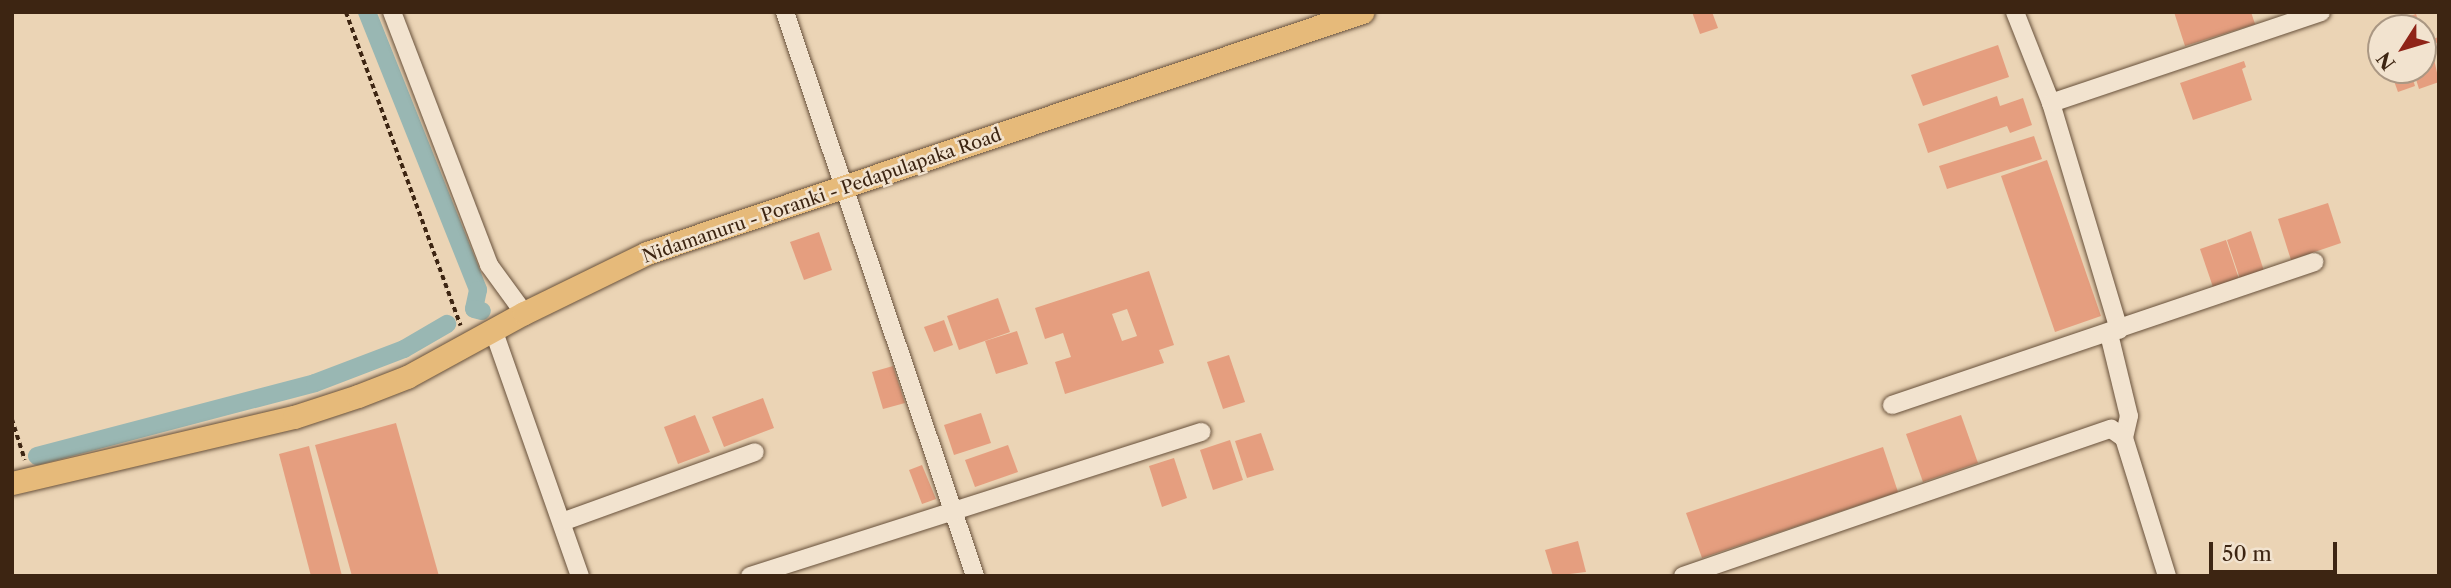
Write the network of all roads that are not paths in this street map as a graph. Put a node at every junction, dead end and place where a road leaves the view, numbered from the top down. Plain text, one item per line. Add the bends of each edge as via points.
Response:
1 (392, 12) edge
2 (785, 12) edge
3 (1362, 12) edge
4 (2015, 12) edge
5 (2321, 12) edge
6 (2051, 103) junction
7 (847, 189) junction
8 (2314, 262) dead end
9 (524, 313) junction
10 (494, 332) junction
11 (2114, 332) junction
12 (1892, 405) dead end
13 (1202, 432) dead end
14 (2124, 438) junction
15 (755, 452) dead end
16 (21, 480) edge
17 (953, 510) junction
18 (562, 522) junction
19 (580, 576) edge
20 (750, 576) edge
21 (975, 576) edge
22 (1683, 576) edge
23 (2167, 576) edge

1 - 9 street via 489,265
2 - 7 street
3 - 7 main road, Nidamanuru - Poranki - Pedapulapaka Road
4 - 6 street
5 - 6 street
6 - 11 street
7 - 9 main road, Nidamanuru - Poranki - Pedapulapaka Road via 647,253
7 - 17 street
8 - 11 street
9 - 10 main road, Nidamanuru - Poranki - Pedapulapaka Road
10 - 16 main road, Nidamanuru - Poranki - Pedapulapaka Road via 407,377 295,417
10 - 18 street
11 - 12 street
11 - 14 street via 2129,416
13 - 17 street
14 - 22 street via 2111,429
14 - 23 street
15 - 18 street
17 - 20 street
17 - 21 street
18 - 19 street

